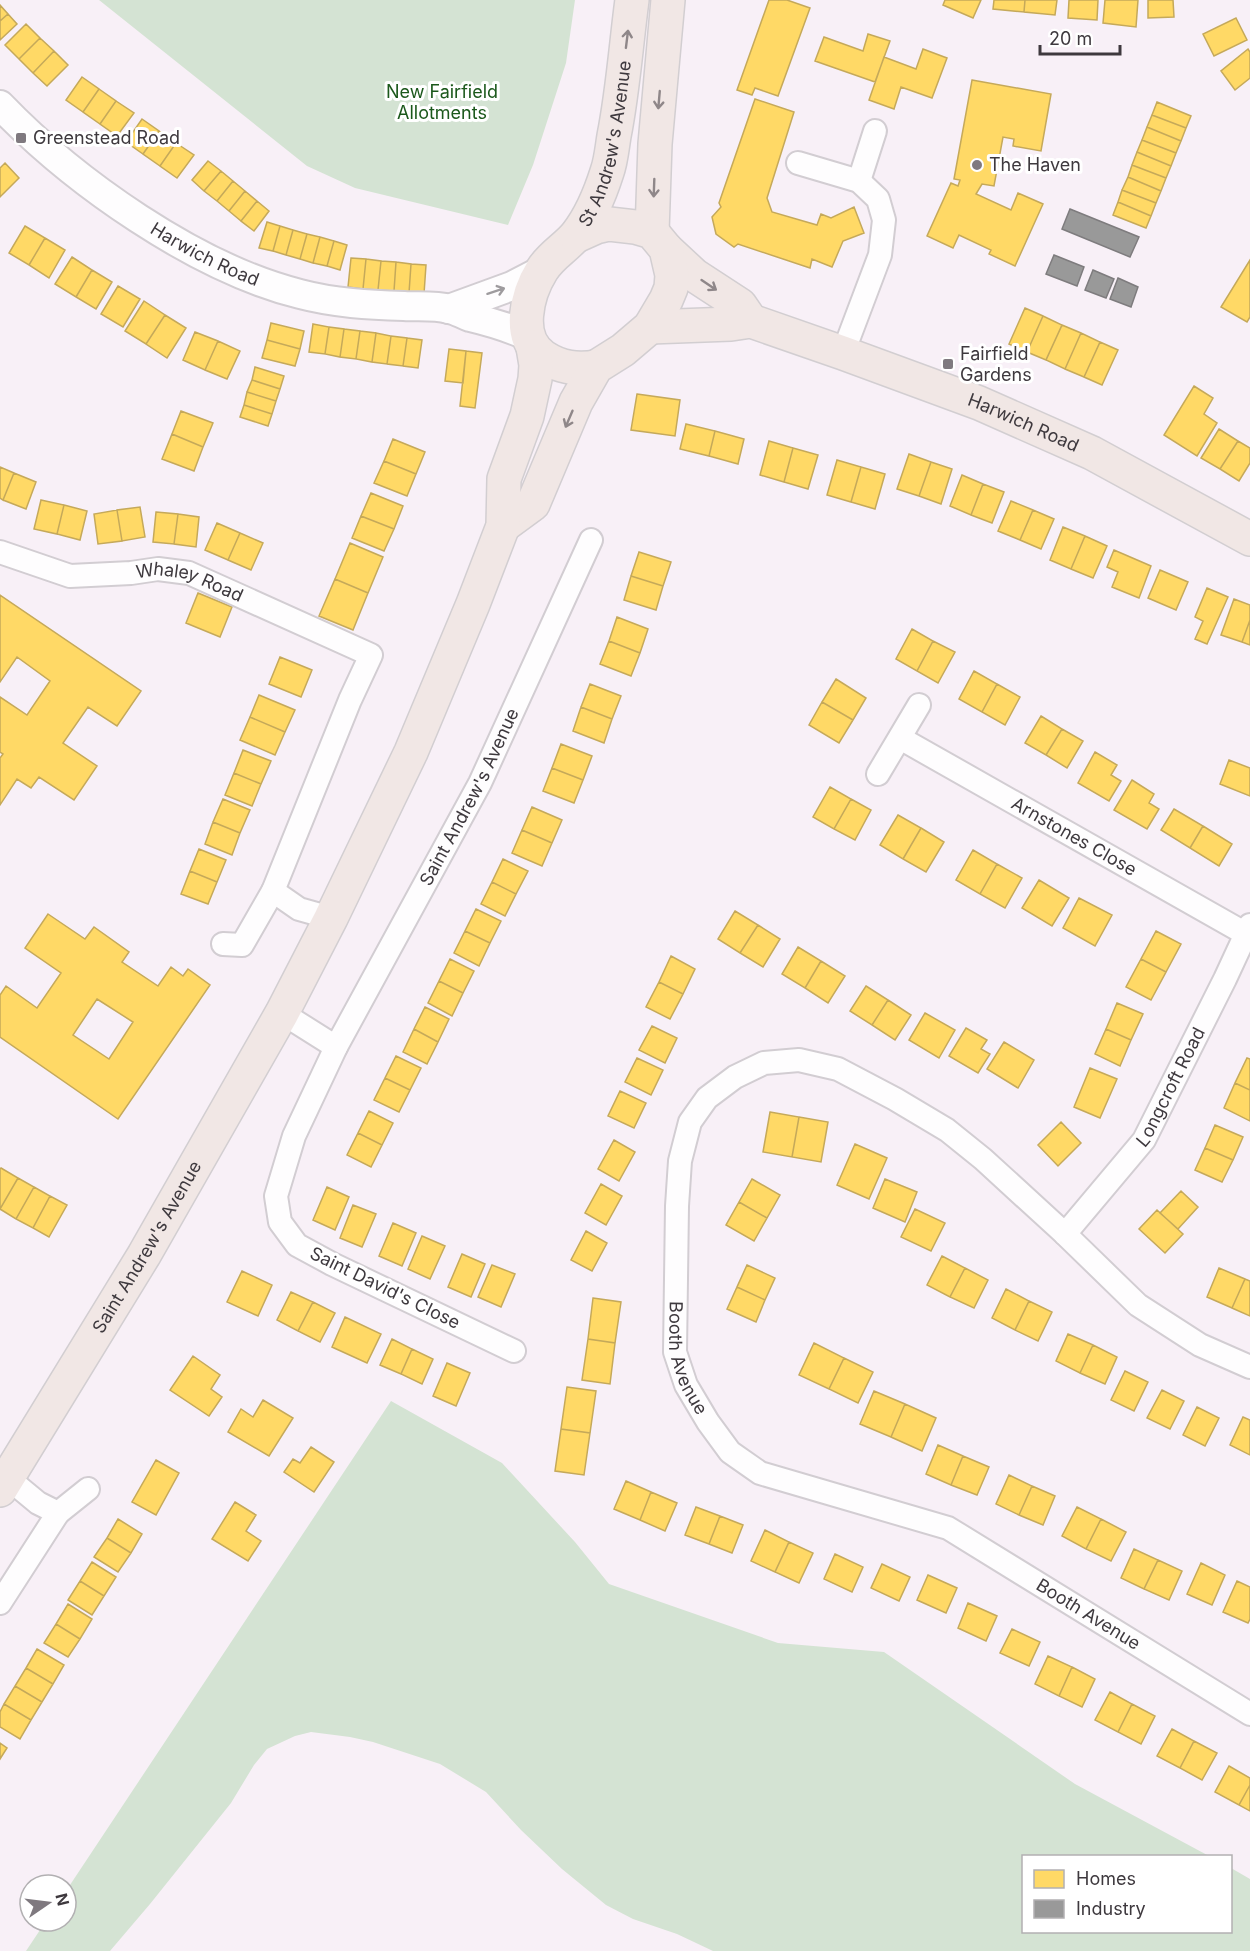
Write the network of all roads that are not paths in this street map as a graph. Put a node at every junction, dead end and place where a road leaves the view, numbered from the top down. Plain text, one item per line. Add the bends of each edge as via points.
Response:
1 (632, 0) edge
2 (668, 0) edge
3 (0, 105) edge
4 (875, 131) dead end
5 (798, 163) dead end
6 (859, 181) junction
7 (576, 236) junction
8 (659, 241) junction
9 (542, 271) junction
10 (449, 309) junction
11 (751, 321) junction
12 (650, 327) junction
13 (530, 341) junction
14 (843, 352) junction
15 (596, 367) junction
16 (503, 525) junction
17 (1250, 539) edge
18 (591, 540) dead end
19 (0, 552) edge
20 (919, 705) dead end
21 (900, 738) junction
22 (878, 774) dead end
23 (273, 891) junction
24 (331, 918) junction
25 (1248, 930) edge
26 (223, 944) dead end
27 (282, 1013) junction
28 (336, 1047) junction
29 (294, 1136) joint
30 (1065, 1234) junction
31 (514, 1351) dead end
32 (1250, 1367) edge
33 (4, 1485) edge
34 (88, 1489) dead end
35 (58, 1513) junction
36 (0, 1603) edge
37 (1250, 1714) edge

7 -> 1 main road, St Andrew's Avenue via 608,170
2 -> 8 main road via 655,144
3 - 10 street, Harwich Road via 18,125 106,196 164,235 241,274 300,294 358,304
4 - 6 street
5 - 6 street
6 - 14 street via 878,199 885,220 880,255
7 - 8 main road via 609,224 628,225
7 - 9 main road, St Andrew's Avenue
8 -> 11 main road, Harwich Road via 694,275 740,305
8 - 12 main road via 672,275 671,288
10 -> 9 street, Harwich Road
9 - 13 main road via 531,296
10 - 13 street, Harwich Road via 504,325
11 - 12 main road, Harwich Road
11 - 14 main road, Harwich Road
12 - 15 main road via 623,351
13 - 15 main road via 541,355 564,366 579,370
13 - 16 main road, Saint Andrew's Avenue via 535,379 527,416 504,480
14 - 17 main road, Harwich Road via 980,403 1092,453
15 -> 16 main road via 576,402 533,504
16 - 24 main road, Saint Andrew's Avenue via 411,752
18 - 28 street, Saint Andrew's Avenue via 480,783
19 - 23 street, Whaley Road via 70,576 158,569 189,573 371,655
20 - 21 street
21 - 22 street
21 - 25 street, Arnstones Close
23 - 24 street via 299,909
23 - 26 street via 242,945
24 - 27 main road, Saint Andrew's Avenue
25 - 30 street, Longcroft Road via 1144,1140
27 - 28 street
27 - 33 main road, Saint Andrew's Avenue via 144,1255
28 - 29 street, Saint Andrew's Avenue
29 - 31 street, Saint David's Close via 276,1196 280,1222 297,1245
30 - 32 street, Booth Avenue via 1138,1305 1200,1346
30 - 37 street, Booth Avenue via 947,1130 895,1099 838,1069 799,1060 764,1063 735,1077 707,1098 690,1122 680,1161 675,1352 686,1385 730,1452 760,1473 948,1527
33 - 35 street, Saint Andrew's Avenue
34 - 35 street
35 - 36 street

